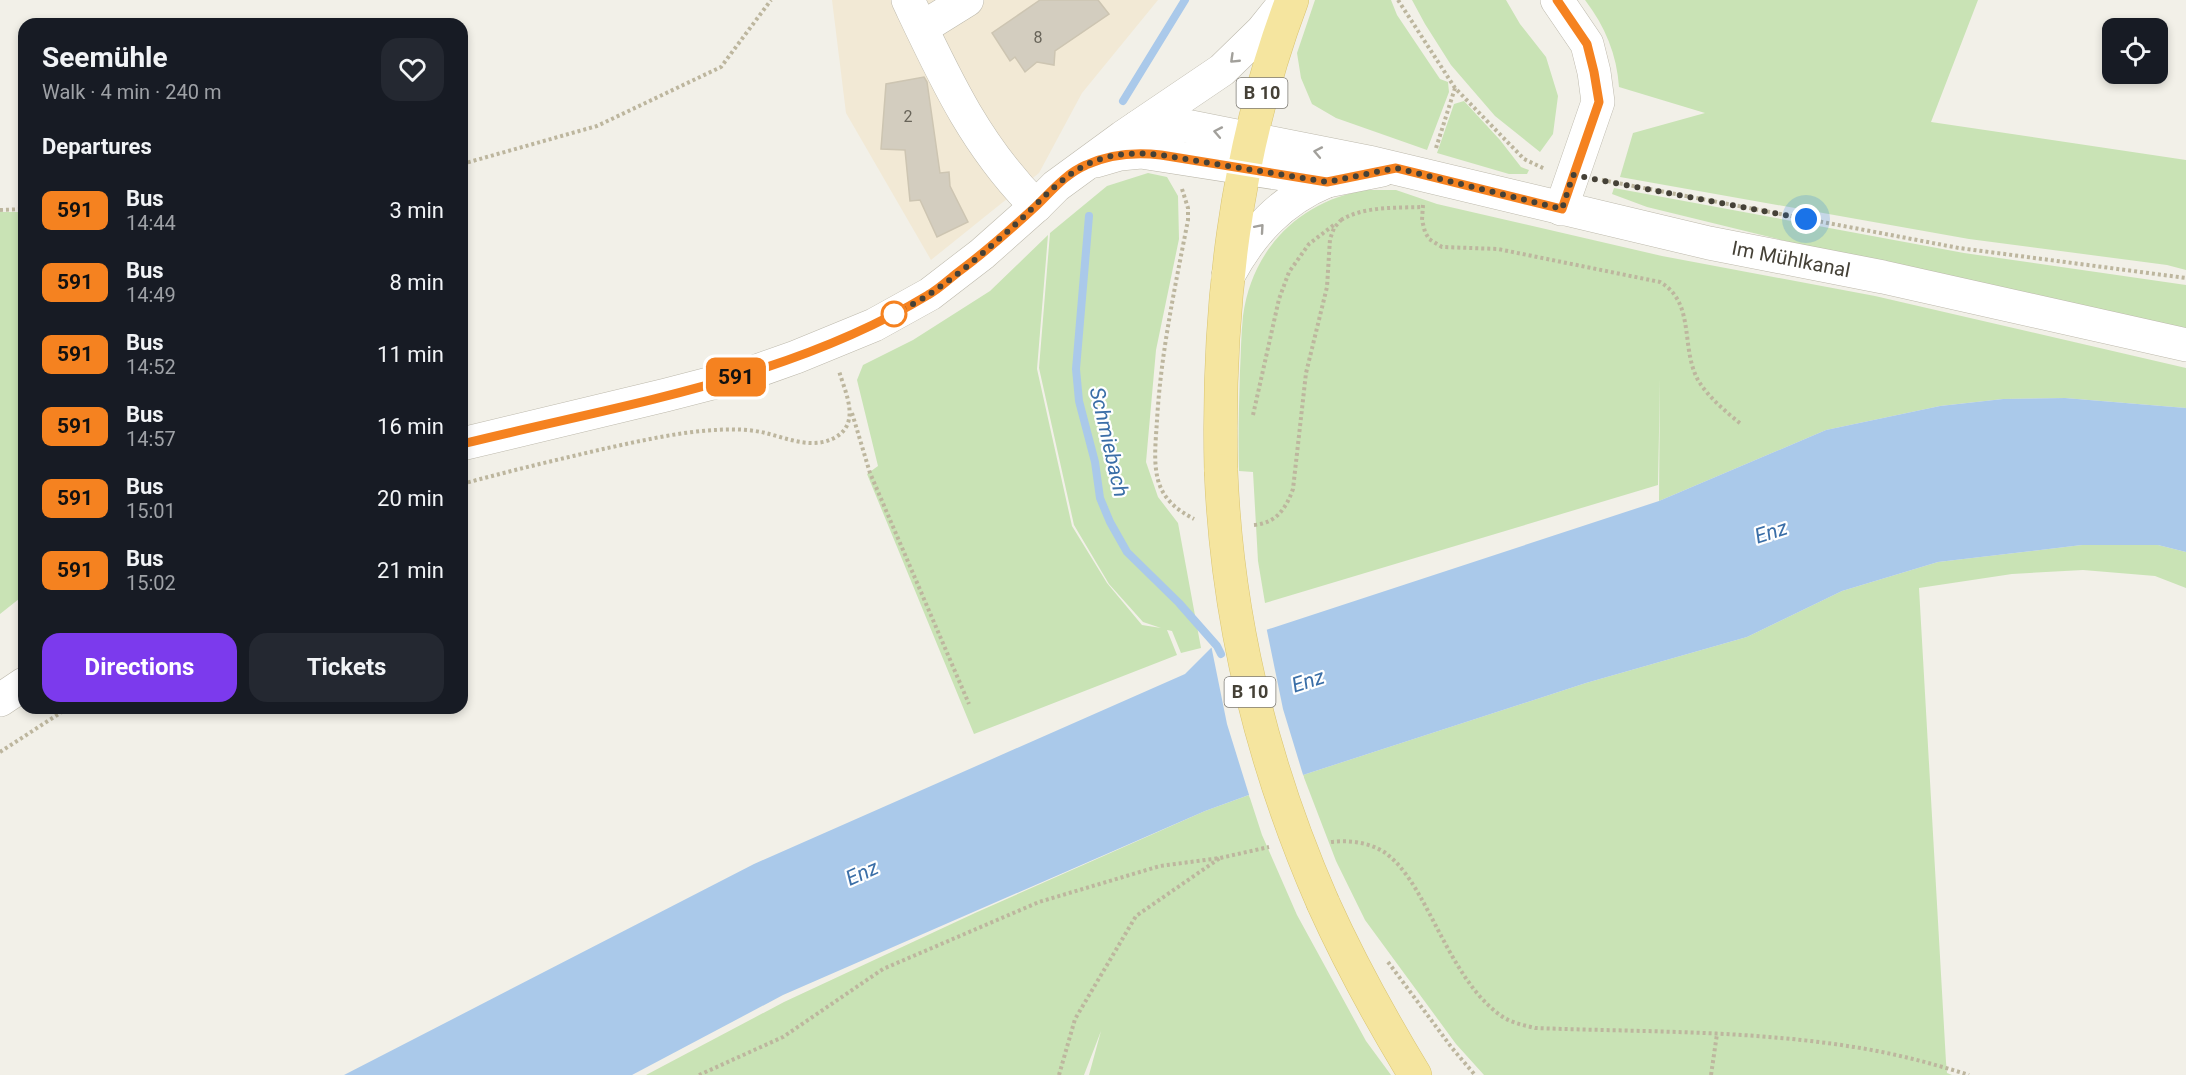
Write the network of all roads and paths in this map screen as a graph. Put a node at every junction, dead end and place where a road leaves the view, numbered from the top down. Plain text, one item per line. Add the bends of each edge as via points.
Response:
1 (771, 0) edge
2 (967, 0) edge
3 (1287, 0) edge
4 (1292, 0) edge
5 (1398, 0) edge
6 (1557, 0) edge
7 (915, 14) edge
8 (1455, 88) junction
9 (1138, 127) junction
10 (1248, 153) junction
11 (468, 162) edge
12 (1085, 165) junction
13 (1396, 168) junction
14 (1427, 174) junction
15 (1573, 175) junction
16 (1327, 182) junction
17 (1046, 196) junction
18 (18, 209) edge
19 (1562, 209) junction
20 (0, 210) edge
21 (1228, 276) junction
22 (2186, 278) edge
23 (2186, 345) edge
24 (836, 361) dead end
25 (851, 410) junction
26 (1253, 415) dead end
27 (1741, 424) dead end
28 (468, 443) edge
29 (468, 482) edge
30 (18, 688) edge
31 (0, 700) edge
32 (969, 704) dead end
33 (59, 714) edge
34 (0, 752) edge
35 (1324, 842) dead end
36 (1276, 847) dead end
37 (1220, 858) junction
38 (1385, 958) dead end
39 (1717, 1034) junction
40 (699, 1075) edge
41 (1059, 1075) edge
42 (1415, 1075) edge
43 (1476, 1075) edge
44 (1712, 1075) edge
45 (1969, 1075) edge

1 - 11 path via 721,67 597,126
2 - 7 street
3 -> 9 street via 1233,60
4 - 10 main road, B 10 via 1274,47
5 - 8 path
6 - 15 street via 1587,44 1599,102
7 - 17 street via 983,145 1020,191
8 - 14 path
8 - 15 path via 1524,159 1544,169
10 -> 9 street via 1176,125
9 - 12 street
10 - 12 street via 1141,152
13 -> 10 street, Im Mühlkanal
10 - 16 street, Im Mühlkanal
10 - 21 main road, B 10 via 1237,199
12 - 17 street
13 - 14 street, Im Mühlkanal
13 - 16 street, Im Mühlkanal
14 - 19 street, Im Mühlkanal
15 - 19 street
15 - 22 path via 1959,248
21 -> 16 street via 1238,256 1272,215 1302,193
17 - 28 street via 982,254 930,294 874,325 751,373
18 - 20 path
19 - 23 street, Im Mühlkanal
21 - 42 main road, B 10, bridge via 1221,372 1221,471 1228,567 1251,693 1287,815 1323,903 1362,984
24 - 25 path
25 - 29 path via 843,431 818,443 741,430 696,432 594,451
25 - 32 path via 870,473
26 - 27 path via 1280,299 1289,272 1301,253 1348,216 1423,207 1428,240 1442,247 1498,249 1660,282 1670,288 1682,307 1698,380
30 - 31 street
33 - 34 path
35 - 39 path via 1373,846 1394,860 1413,885 1474,990 1509,1020 1535,1028
36 - 37 path
37 - 40 path via 1160,866 1039,902 883,969 783,1036
37 - 41 path via 1136,916 1075,1018
38 - 43 path
39 - 44 path
39 - 45 path via 1855,1047 1901,1055

